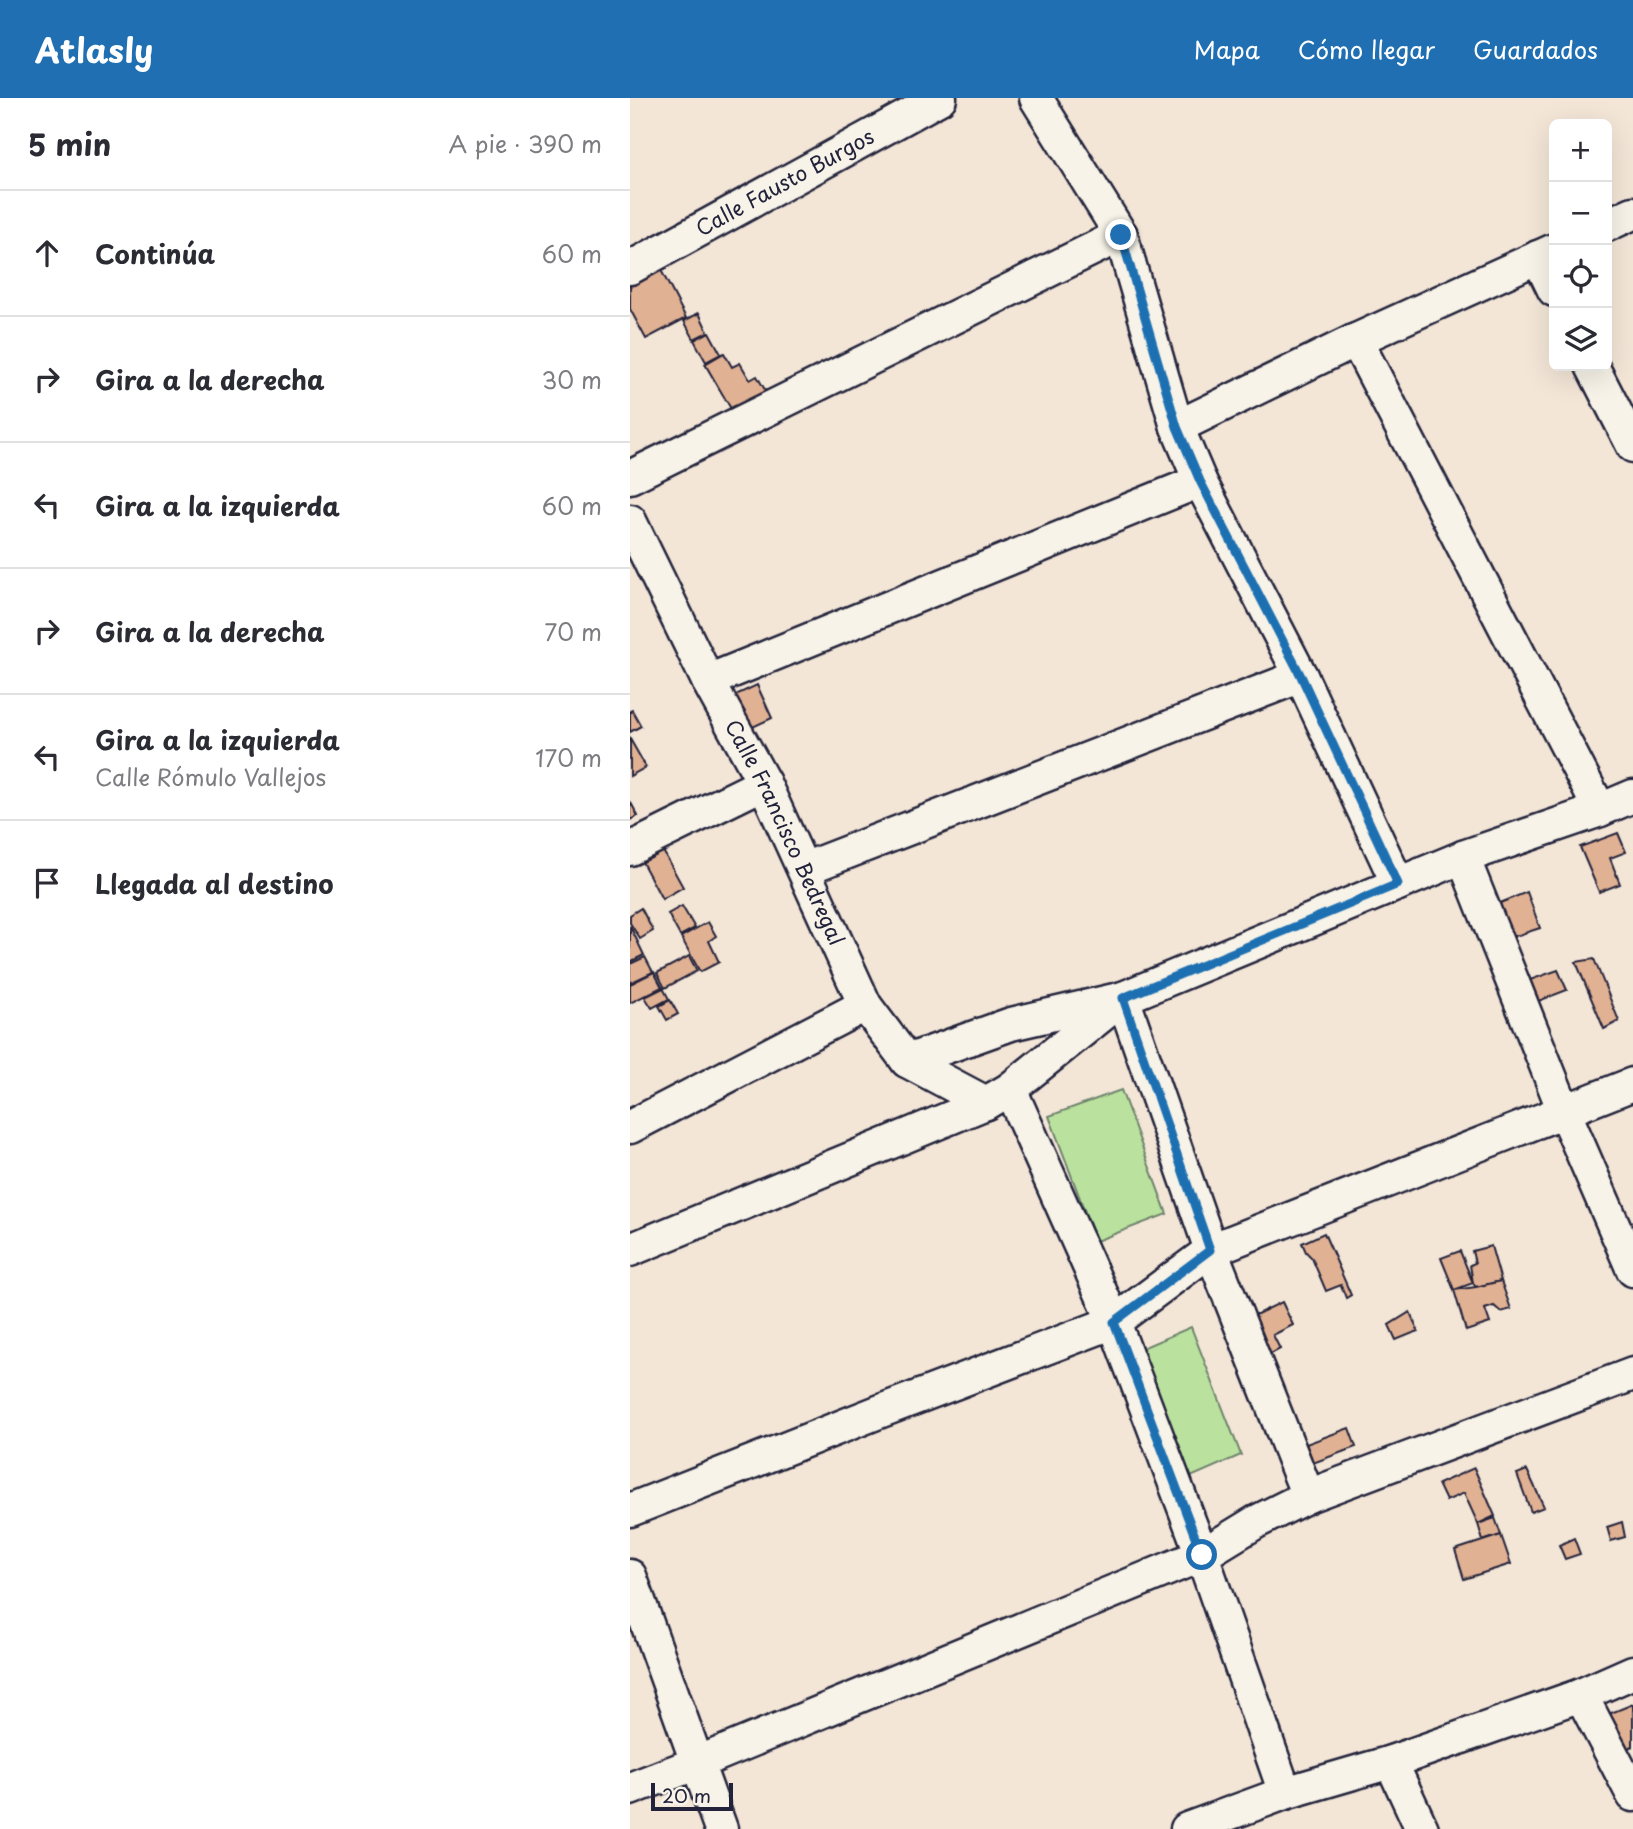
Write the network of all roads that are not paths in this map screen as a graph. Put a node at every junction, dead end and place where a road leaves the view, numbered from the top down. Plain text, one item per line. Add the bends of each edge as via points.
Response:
1 (940, 98) edge
2 (1036, 98) edge
3 (1633, 213) edge
4 (1612, 223) edge
5 (1121, 235) junction
6 (1546, 253) edge
7 (630, 268) edge
8 (1356, 340) junction
9 (1595, 371) edge
10 (1177, 427) junction
11 (1633, 446) edge
12 (630, 477) edge
13 (1200, 481) junction
14 (630, 521) edge
15 (639, 562) edge
16 (1301, 676) junction
17 (708, 681) junction
18 (764, 783) junction
19 (1633, 796) edge
20 (1600, 810) junction
21 (630, 849) edge
22 (1463, 857) junction
23 (804, 869) junction
24 (1398, 884) junction
25 (1123, 998) junction
26 (865, 1005) junction
27 (907, 1060) junction
28 (1633, 1084) edge
29 (998, 1096) junction
30 (1564, 1111) junction
31 (630, 1127) edge
32 (630, 1250) edge
33 (1210, 1250) junction
34 (1633, 1270) edge
35 (1114, 1322) junction
36 (1633, 1374) edge
37 (1308, 1496) junction
38 (630, 1510) edge
39 (1202, 1555) junction
40 (630, 1576) edge
41 (1633, 1672) edge
42 (1581, 1695) junction
43 (1391, 1762) junction
44 (697, 1763) junction
45 (630, 1789) edge
46 (1284, 1793) junction
47 (1633, 1795) edge
48 (1204, 1826) edge
49 (721, 1829) edge
50 (1422, 1829) edge

1 - 7 street, Calle Fausto Burgos
2 - 5 street
3 - 4 street
5 - 10 street
5 - 12 street
6 - 8 street
8 - 10 street
8 - 20 street
9 - 11 street
10 - 13 street
13 - 16 street
13 - 17 street
14 - 15 street, Calle Francisco Bedregal
15 - 17 street, Calle Francisco Bedregal
16 - 23 street
16 - 24 street
17 - 18 street, Calle Francisco Bedregal
18 - 21 street
18 - 23 street, Calle Francisco Bedregal
19 - 20 street
20 - 22 street
22 - 24 street
22 - 30 street
23 - 26 street, Calle Francisco Bedregal
24 - 25 street
25 - 27 street via 1011,1024
25 - 29 street
25 - 33 street
26 - 27 street, Calle Francisco Bedregal
26 - 31 street
27 - 29 street, Calle Francisco Bedregal
28 - 30 street
29 - 32 street
29 - 35 street
30 - 33 street
30 - 34 street
33 - 35 street
33 - 37 street
35 - 38 street
35 - 39 street
36 - 37 street
37 - 39 street
39 - 44 street
39 - 46 street
40 - 44 street
41 - 42 street
42 - 43 street
42 - 47 street
43 - 46 street
43 - 50 street
44 - 45 street
44 - 49 street
46 - 48 street

